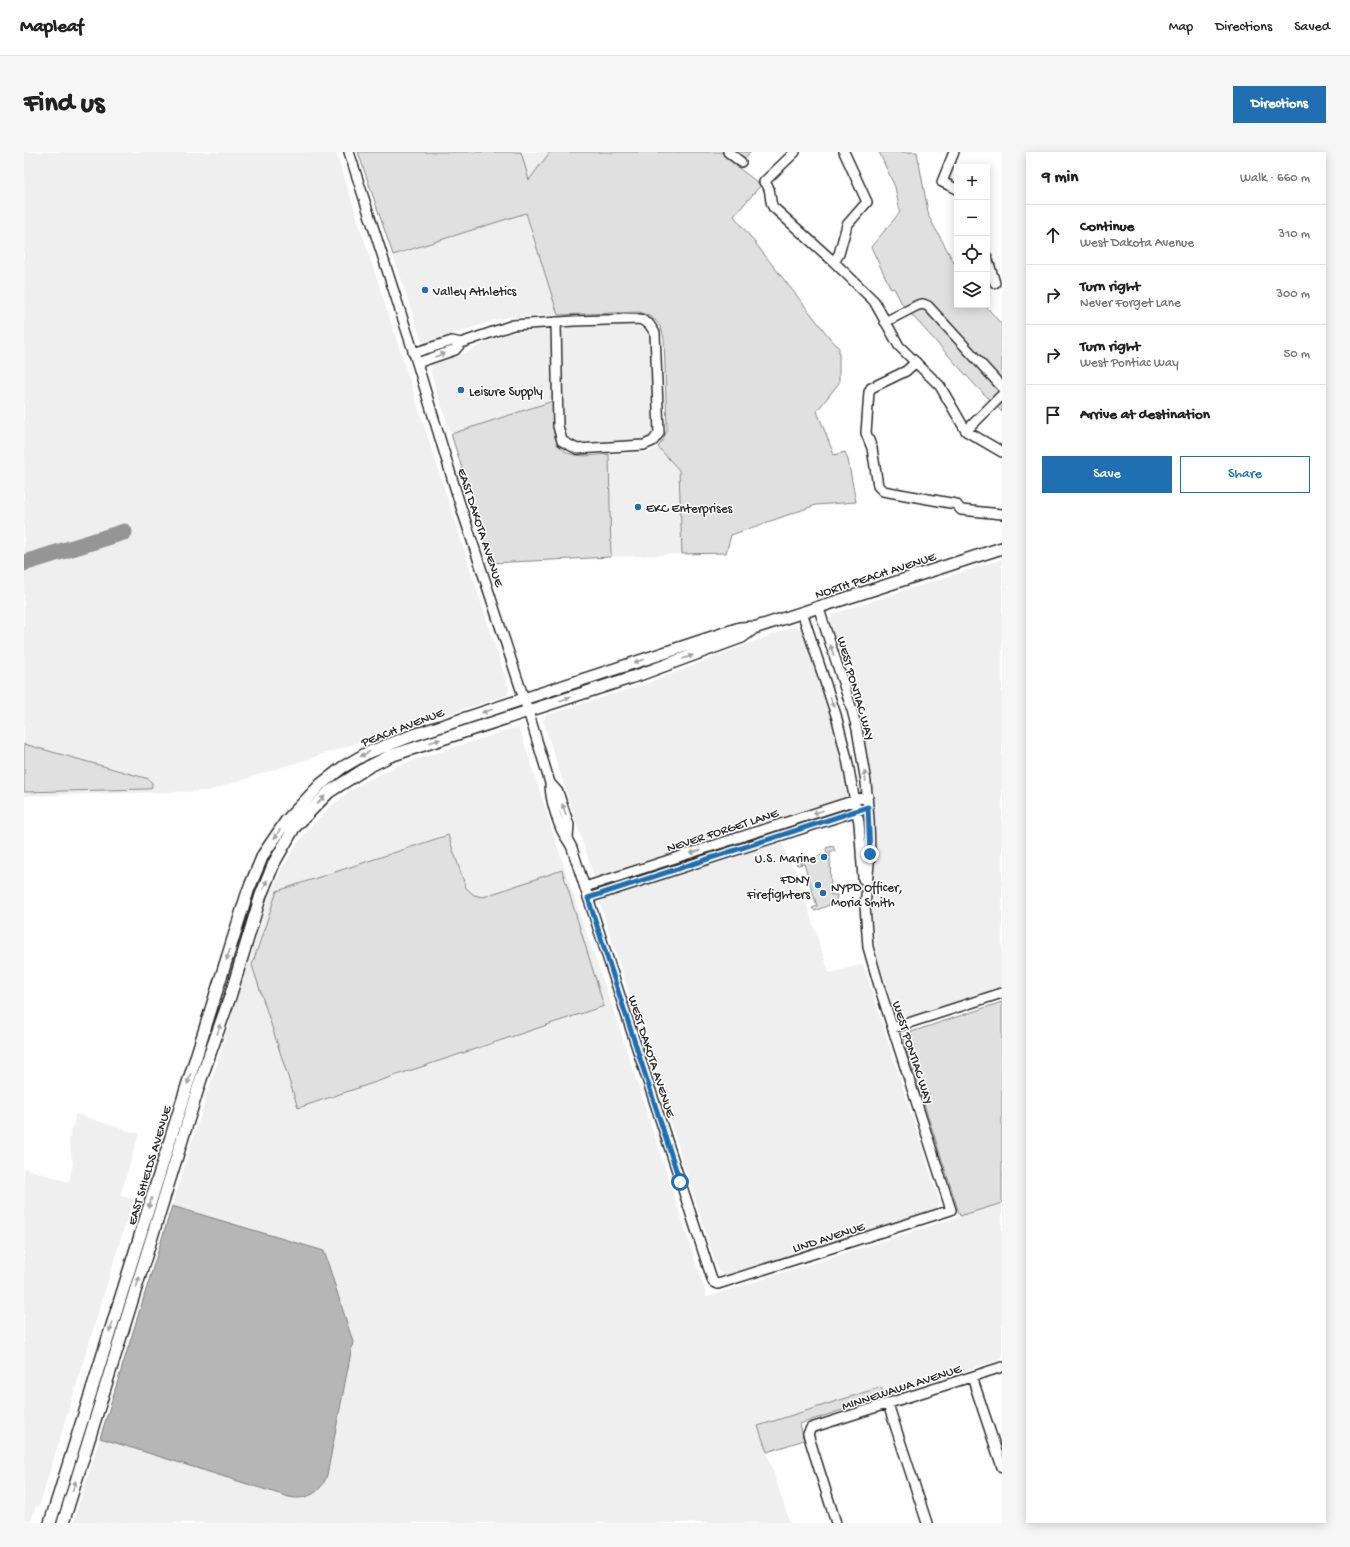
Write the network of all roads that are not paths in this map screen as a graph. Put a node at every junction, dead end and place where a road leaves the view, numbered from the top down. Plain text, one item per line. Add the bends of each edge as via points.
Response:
1 (349, 152) edge
2 (728, 152) edge
3 (795, 152) edge
4 (844, 152) edge
5 (954, 152) edge
6 (741, 162) dead end
7 (954, 188) edge
8 (834, 262) junction
9 (990, 266) edge
10 (996, 283) dead end
11 (556, 322) junction
12 (885, 322) junction
13 (461, 343) junction
14 (413, 353) junction
15 (916, 362) junction
16 (417, 363) junction
17 (1002, 387) edge
18 (1002, 395) edge
19 (966, 430) junction
20 (1002, 452) edge
21 (1002, 514) edge
22 (1002, 548) edge
23 (818, 606) junction
24 (802, 612) junction
25 (756, 627) junction
26 (524, 698) junction
27 (528, 711) junction
28 (868, 796) junction
29 (855, 800) junction
30 (868, 807) junction
31 (857, 811) junction
32 (290, 825) junction
33 (585, 887) junction
34 (588, 898) junction
35 (866, 898) junction
36 (240, 918) junction
37 (253, 922) junction
38 (1002, 992) edge
39 (893, 1028) junction
40 (951, 1210) joint
41 (713, 1282) joint
42 (1002, 1367) edge
43 (972, 1377) junction
44 (888, 1404) junction
45 (1002, 1467) edge
46 (50, 1523) edge
47 (62, 1523) edge
48 (836, 1523) edge
49 (927, 1523) edge

1 - 14 street, EAST DAKOTA AVENUE
2 - 6 street
3 - 8 street via 764,182 768,186 771,203
4 - 8 street via 867,202 847,225 839,254
5 - 7 street via 942,182
8 - 12 street via 874,301
9 - 10 street
11 - 11 street via 640,319 649,324 655,333 659,433 653,441 644,445 577,449 562,441 558,426
11 - 13 street via 513,325
12 - 15 street via 899,346
12 - 17 street via 918,305 928,306
13 - 14 street via 452,341
16 -> 13 street via 455,350
14 - 16 street, EAST DAKOTA AVENUE
15 - 19 street via 940,386
15 - 21 street via 906,371 871,388 869,392 866,433 872,448 878,486 883,490 956,504 961,510
16 - 26 street, EAST DAKOTA AVENUE
18 - 19 street
19 - 20 street
22 - 23 main road, NORTH PEACH AVENUE
23 - 24 main road, NORTH PEACH AVENUE
28 -> 23 street, WEST PONTIAC WAY via 857,729
24 - 25 main road, NORTH PEACH AVENUE
24 -> 29 street, WEST PONTIAC WAY via 836,715 848,759
25 -> 26 main road, NORTH PEACH AVENUE via 740,628
27 -> 25 main road, NORTH PEACH AVENUE via 653,670 742,637
26 - 27 street, WEST DAKOTA AVENUE
26 -> 32 main road, PEACH AVENUE via 367,753 321,784
32 -> 27 main road via 329,792 390,756
27 - 33 street, WEST DAKOTA AVENUE via 550,783 558,792 569,825 568,838
28 - 29 street, NEVER FORGET LANE
28 - 30 street, WEST PONTIAC WAY
29 - 31 street, WEST PONTIAC WAY
29 -> 33 street, NEVER FORGET LANE
30 - 31 street, NEVER FORGET LANE
30 - 35 street, WEST PONTIAC WAY via 870,854
31 - 34 street, NEVER FORGET LANE
31 - 35 street, WEST PONTIAC WAY
32 -> 36 main road, EAST SHIELDS AVENUE via 263,855
37 -> 32 main road, EAST SHIELDS AVENUE via 261,895
33 - 34 street, WEST DAKOTA AVENUE
34 - 41 street, WEST DAKOTA AVENUE
35 - 39 street, WEST PONTIAC WAY via 868,947
36 - 37 main road
36 -> 46 main road, EAST SHIELDS AVENUE
47 -> 37 main road, EAST SHIELDS AVENUE via 201,1079
38 - 39 street
39 - 40 street, WEST PONTIAC WAY
40 - 41 street, LIND AVENUE via 721,1284
42 - 43 street, MINNEWAWA AVENUE
43 - 44 street, MINNEWAWA AVENUE
43 - 45 street
44 - 48 street, MINNEWAWA AVENUE via 808,1431
44 - 49 street

